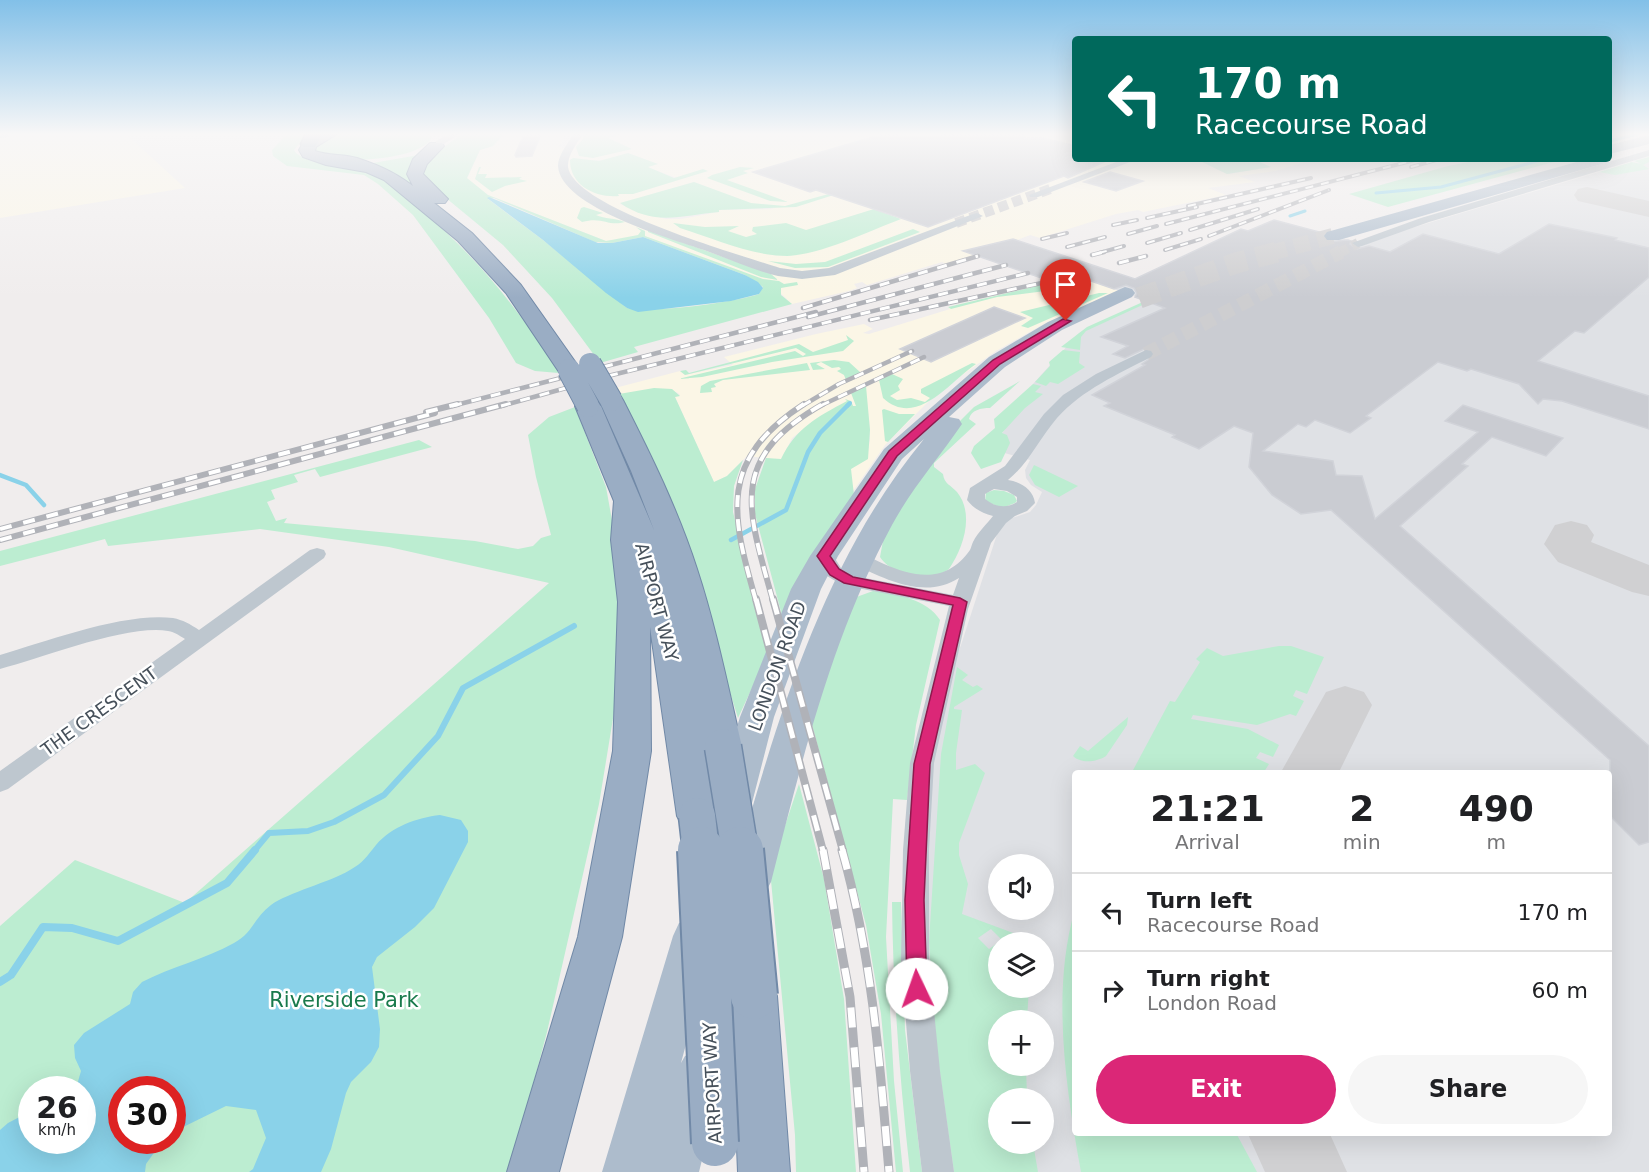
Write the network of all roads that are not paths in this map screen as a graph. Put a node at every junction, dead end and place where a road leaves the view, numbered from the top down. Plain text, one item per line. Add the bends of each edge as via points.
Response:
1 (406, 189) edge
2 (427, 189) edge
3 (578, 189) edge
4 (1051, 189) edge
5 (1470, 189) edge
6 (1499, 189) edge
7 (1530, 189) edge
8 (1034, 195) tunnel mouth
9 (622, 216) junction
10 (977, 216) tunnel mouth
11 (1317, 231) tunnel mouth
12 (1333, 236) tunnel mouth
13 (1362, 241) tunnel mouth
14 (817, 271) dead end
15 (542, 298) dead end
16 (1146, 354) tunnel mouth
17 (600, 403) junction
18 (1020, 462) junction
19 (986, 486) junction
20 (1020, 490) junction
21 (628, 501) junction
22 (979, 504) junction
23 (1010, 511) junction
24 (980, 547) junction
25 (317, 554) dead end
26 (844, 565) junction
27 (960, 602) junction
28 (199, 639) junction
29 (0, 662) edge
30 (0, 783) edge
31 (715, 1158) edge
32 (533, 1172) edge
33 (627, 1172) edge
34 (674, 1172) edge
35 (764, 1172) edge
36 (938, 1172) edge

1 - 17 highway, AIRPORT WAY, bridge via 465,237 514,289 579,361
2 - 15 highway via 487,238
3 - 9 street
4 - 8 street
5 - 11 main road
6 - 12 main road
7 - 13 street via 1425,220 1391,243
9 - 10 street via 783,273 802,275 831,272
9 - 14 street via 784,269
16 - 18 street via 1062,403
17 - 21 highway, AIRPORT WAY
17 - 35 highway, AIRPORT WAY, bridge via 648,476 674,548 689,593 723,747 740,848 754,996
18 - 19 street
18 - 20 street
19 - 20 street via 1004,484
19 - 22 street via 975,494
20 - 23 street via 1026,503
21 - 31 highway, AIRPORT WAY, bridge via 657,585 676,673 697,816
21 - 32 highway via 626,540 634,602 632,751 600,937
22 - 23 street via 995,511
22 - 24 street
23 - 24 street via 996,523
24 - 26 street via 954,576 930,583
24 - 27 street
25 - 28 street, THE CRESCENT
26 - 26 main road, LONDON ROAD via 917,462 967,406 1015,366 1132,296 1041,334 997,362 893,453
26 - 27 street
26 - 33 main road, LONDON ROAD via 806,589 757,717
26 - 34 main road via 790,737
27 - 36 street via 924,749 916,850 917,989
28 - 29 street via 177,626 154,624 86,637
28 - 30 street, THE CRESCENT

